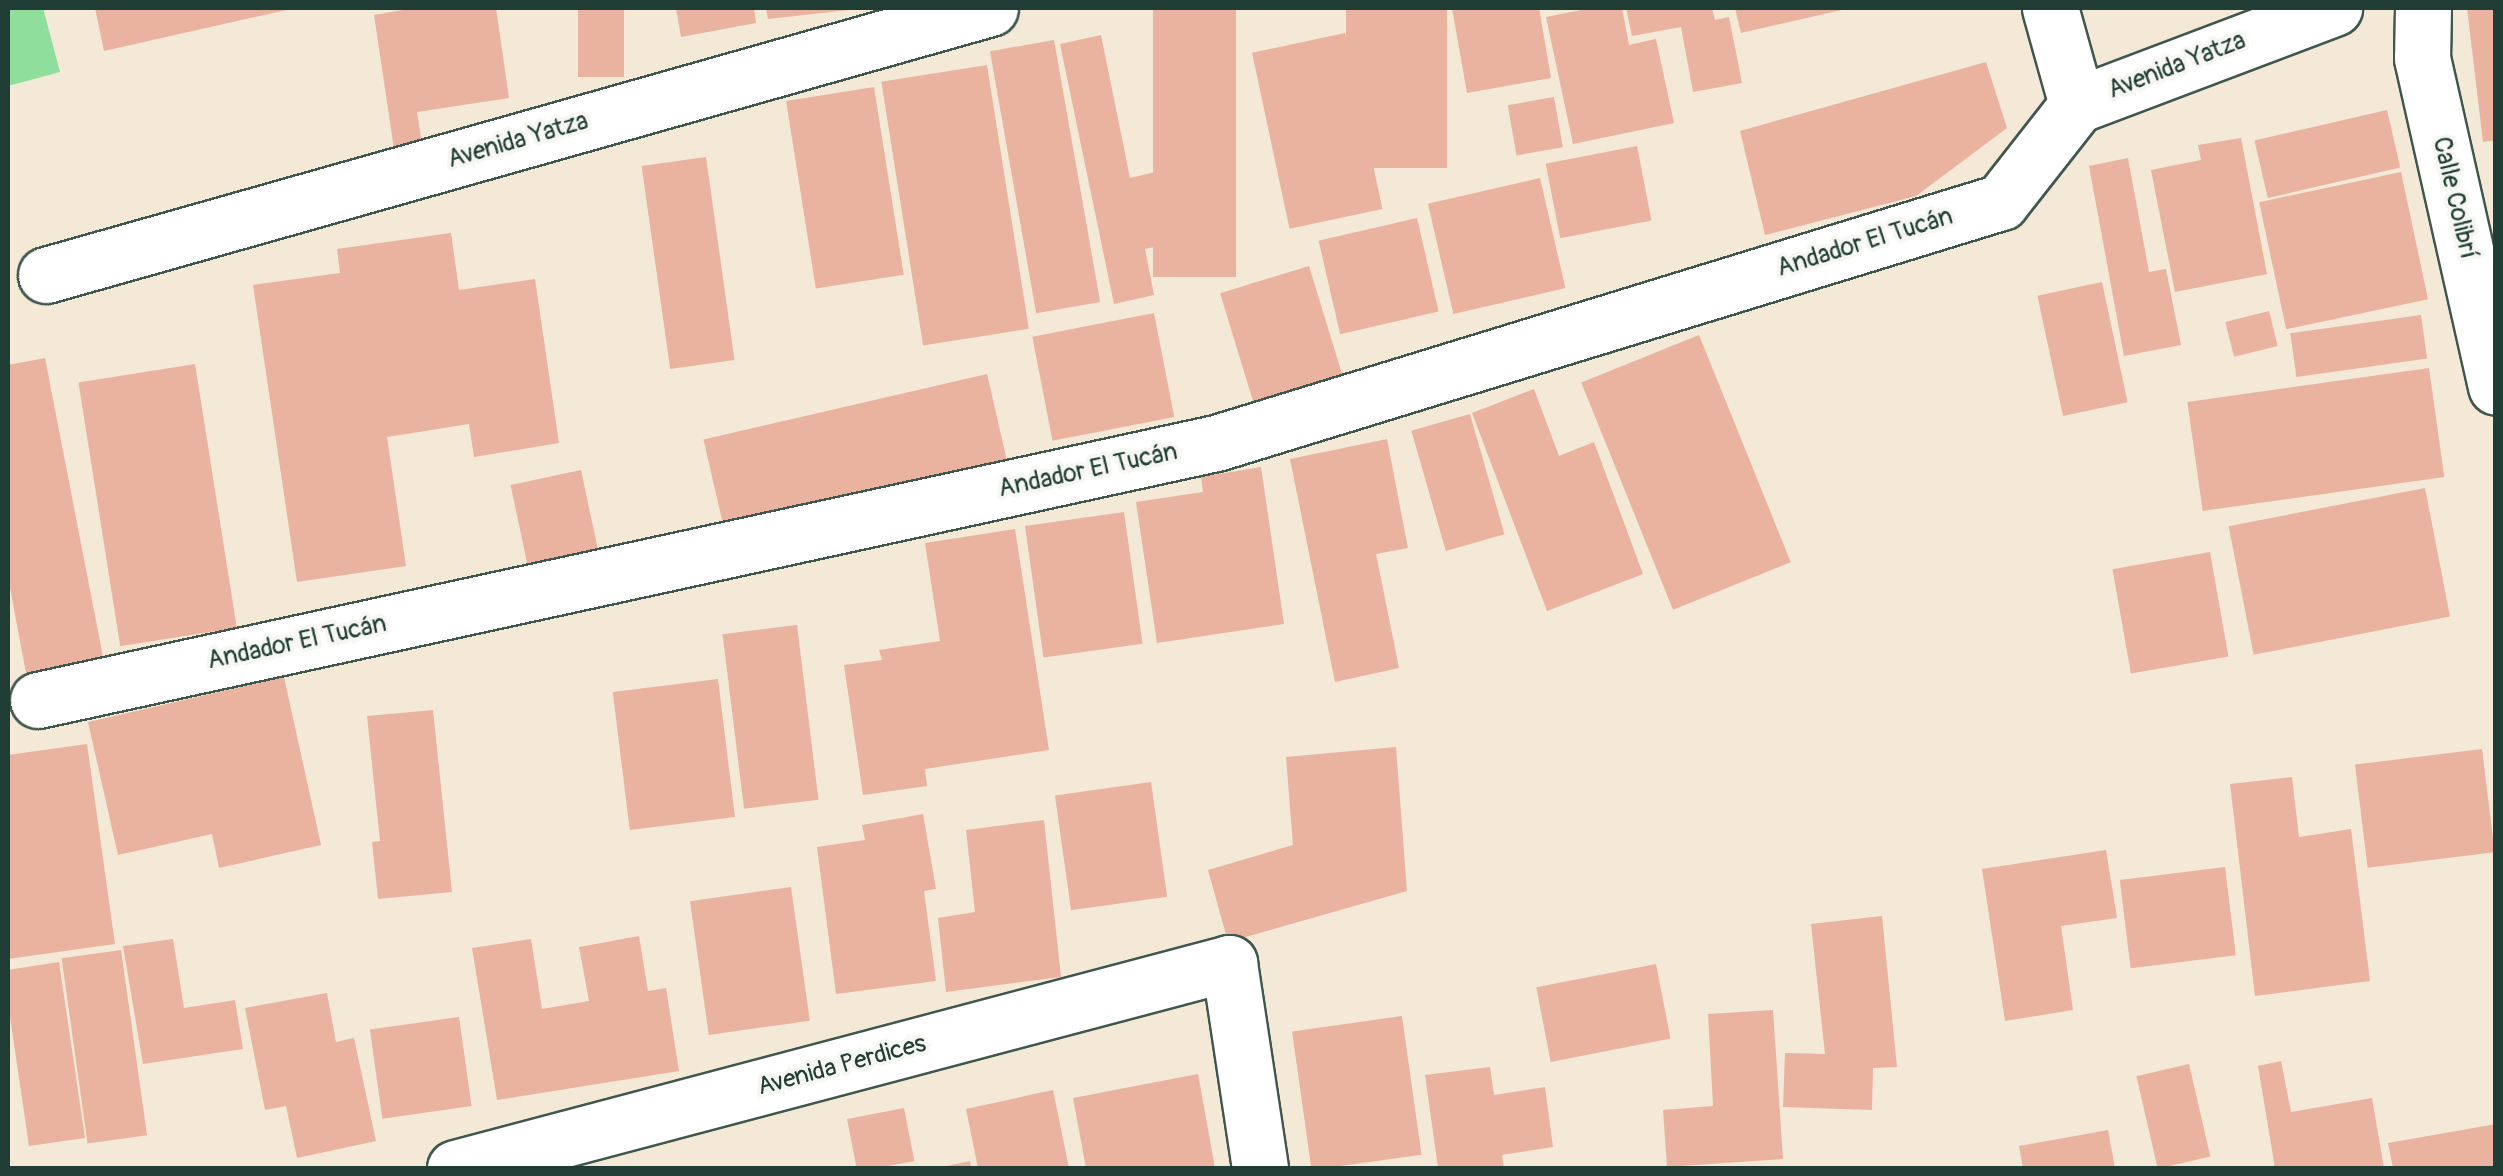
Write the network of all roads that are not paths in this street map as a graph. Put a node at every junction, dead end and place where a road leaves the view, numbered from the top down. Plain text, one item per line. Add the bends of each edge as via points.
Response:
1 (990, 8) edge
2 (2050, 8) edge
3 (2334, 8) edge
4 (2424, 8) edge
5 (2077, 105) junction
6 (46, 275) dead end
7 (2496, 387) edge
8 (38, 700) dead end
9 (455, 1168) edge
10 (1260, 1168) edge

1 - 6 street, Avenida Yatza
2 - 5 street
3 - 5 street, Avenida Yatza
4 - 7 street, Calle Colibrí via 2422,58
5 - 8 street, Andador El Tucán via 2000,202 1216,443
9 - 10 street, Avenida Perdices via 1229,962

